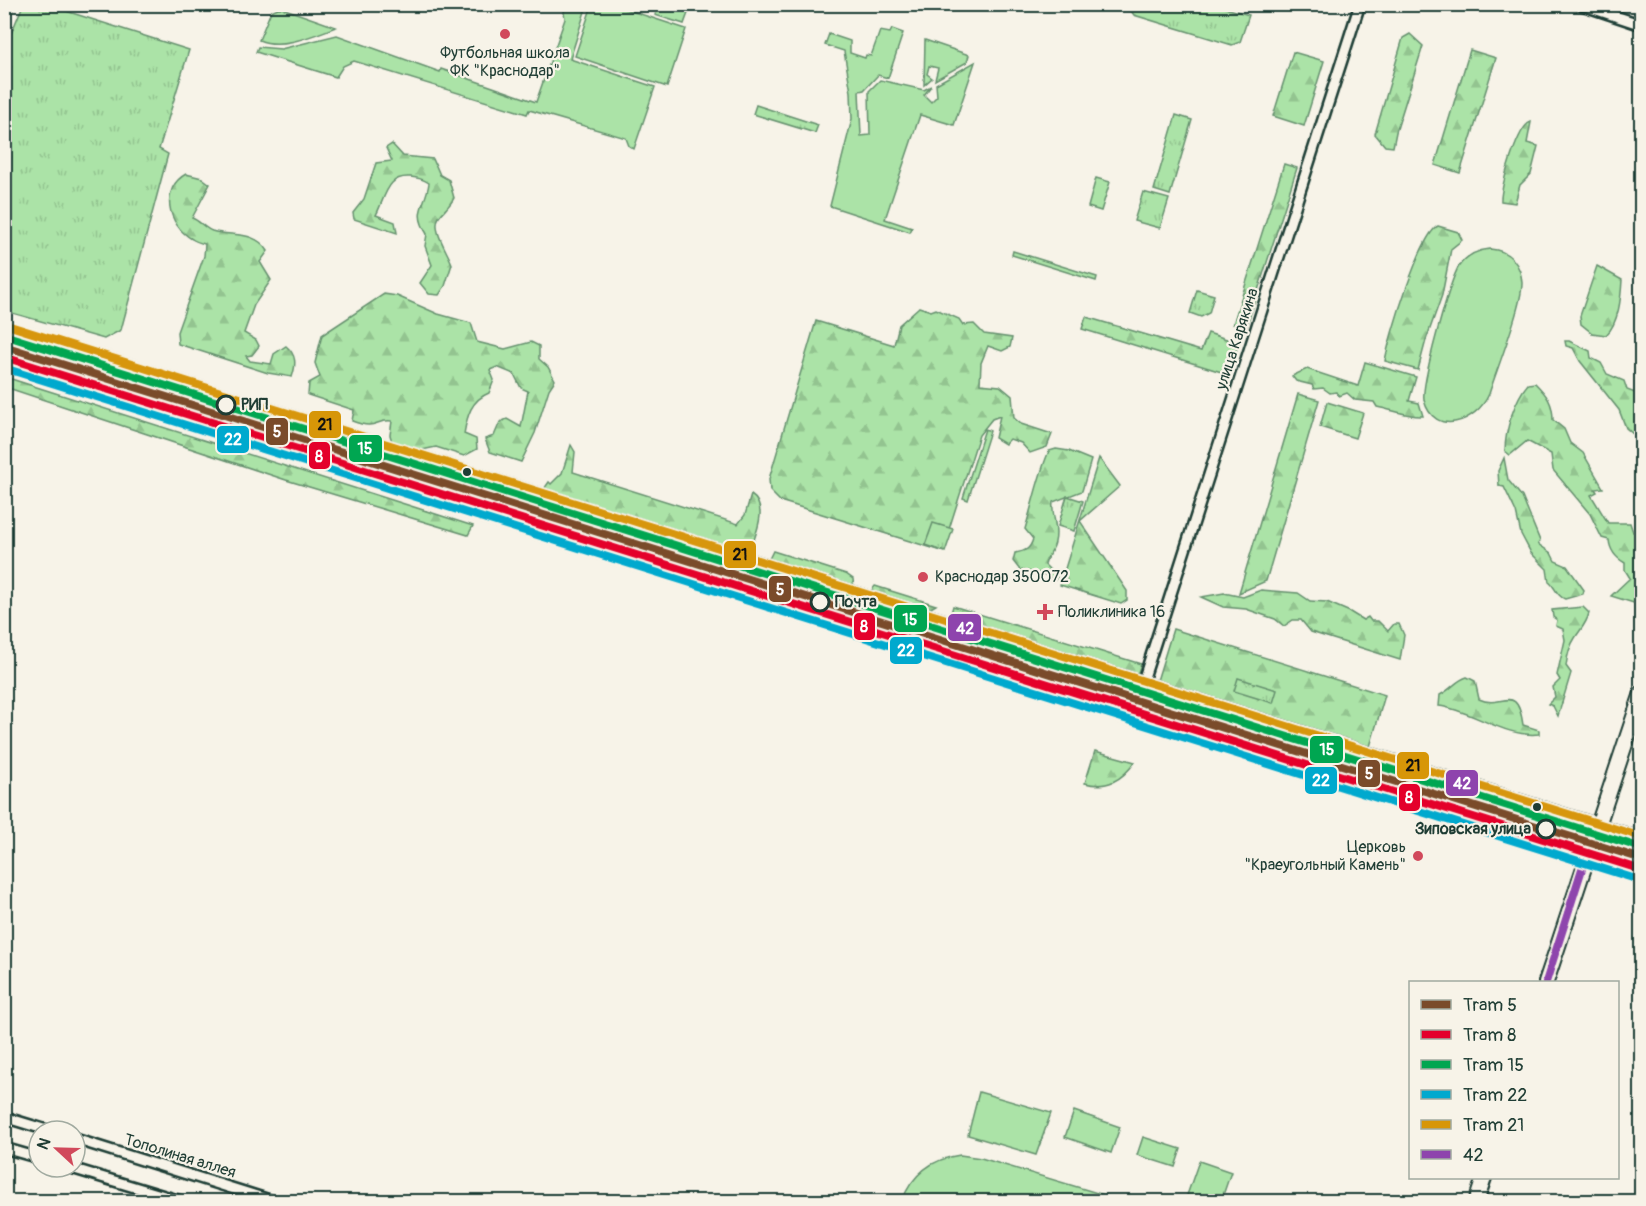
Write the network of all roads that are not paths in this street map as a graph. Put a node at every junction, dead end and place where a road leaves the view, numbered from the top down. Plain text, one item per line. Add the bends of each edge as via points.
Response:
1 (1360, 4) edge
2 (1579, 4) edge
3 (1641, 25) edge
4 (4, 328) edge
5 (93, 356) junction
6 (4, 357) edge
7 (114, 363) junction
8 (84, 382) junction
9 (106, 389) junction
10 (749, 561) junction
11 (769, 567) junction
12 (740, 587) junction
13 (760, 593) junction
14 (1058, 658) junction
15 (1078, 664) junction
16 (1049, 684) junction
17 (1142, 684) junction
18 (1069, 690) junction
19 (1641, 693) edge
20 (1230, 711) junction
21 (1221, 737) junction
22 (1596, 825) junction
23 (1641, 840) edge
24 (1588, 851) junction
25 (1641, 868) edge
26 (1546, 981) edge
27 (4, 1117) edge
28 (27, 1124) edge
29 (87, 1143) edge
30 (4, 1148) edge
31 (27, 1155) edge
32 (87, 1173) edge
33 (1484, 1179) edge
34 (184, 1202) edge
35 (276, 1202) edge
36 (1476, 1202) edge

1 - 17 street, улица Карякина
2 - 3 street
4 - 5 street
5 - 7 street
5 - 8 street
6 - 8 street
7 - 9 street
7 - 10 street
8 - 9 street
9 - 12 street
10 - 11 street
10 - 12 street
11 - 13 street
11 - 14 street
12 - 13 street
13 - 16 street
14 - 15 street
14 - 16 street
15 - 17 street
15 - 18 street
16 - 18 street
17 - 20 street
18 - 21 street
19 - 22 street
20 - 21 street
20 - 22 street
21 - 24 street
22 - 23 street
22 - 24 street
24 - 25 street
24 - 26 street
27 - 28 street
29 - 35 street, Тополиная аллея
30 - 31 street
32 - 34 street
33 - 36 street

